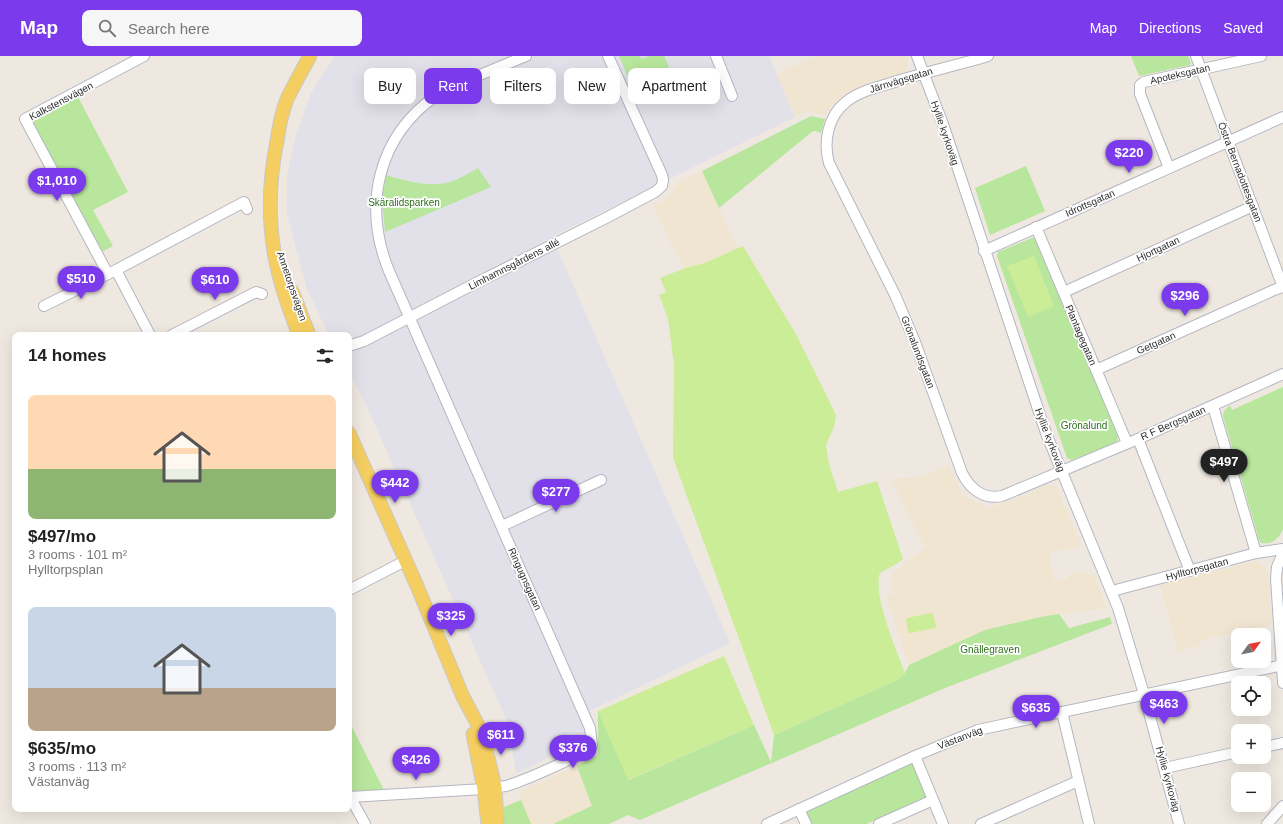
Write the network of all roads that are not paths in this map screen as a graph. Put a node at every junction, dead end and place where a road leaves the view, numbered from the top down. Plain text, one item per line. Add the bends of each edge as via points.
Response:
1 (144, 56) edge
2 (303, 56) edge
3 (310, 56) edge
4 (526, 56) edge
5 (608, 56) edge
6 (716, 56) edge
7 (917, 56) edge
8 (988, 56) edge
9 (1196, 56) edge
10 (1261, 56) edge
11 (1201, 69) junction
12 (924, 73) junction
13 (732, 96) dead end
14 (287, 101) junction
15 (1283, 116) edge
16 (829, 128) joint
17 (1229, 142) junction
18 (1169, 168) junction
19 (271, 190) junction
20 (1253, 206) junction
21 (247, 209) dead end
22 (1036, 227) junction
23 (984, 251) junction
24 (112, 272) junction
25 (1283, 287) edge
26 (1064, 292) junction
27 (262, 294) dead end
28 (44, 306) dead end
29 (409, 318) junction
30 (148, 332) edge
31 (178, 332) edge
32 (298, 332) edge
33 (308, 332) edge
34 (364, 341) junction
35 (352, 345) edge
36 (352, 351) edge
37 (1096, 370) junction
38 (1283, 374) edge
39 (1213, 406) junction
40 (1138, 439) junction
41 (352, 440) edge
42 (1127, 443) junction
43 (352, 452) edge
44 (1062, 471) junction
45 (601, 480) dead end
46 (502, 526) junction
47 (1283, 549) edge
48 (1256, 553) junction
49 (1283, 553) edge
50 (403, 562) junction
51 (1190, 571) junction
52 (417, 586) junction
53 (352, 588) edge
54 (1112, 591) junction
55 (1282, 665) edge
56 (1283, 683) edge
57 (1144, 694) junction
58 (1062, 712) junction
59 (1283, 743) edge
60 (1271, 746) edge
61 (1231, 754) edge
62 (915, 756) junction
63 (1165, 768) junction
64 (1078, 781) junction
65 (490, 788) junction
66 (352, 796) edge
67 (352, 800) edge
68 (933, 800) junction
69 (1283, 806) edge
70 (799, 810) junction
71 (365, 824) edge
72 (488, 824) edge
73 (497, 824) edge
74 (767, 824) edge
75 (806, 824) edge
76 (880, 824) edge
77 (943, 824) edge
78 (981, 824) edge
79 (1089, 824) edge
80 (1179, 824) edge
81 (1267, 824) edge

1 - 24 street, Kalkstensvägen via 25,120
2 - 14 main road
3 - 14 main road, Annetorpsvägen
4 - 29 street, Ringugnsgatan via 438,94 414,114 388,152 378,189 377,231 384,259
5 - 29 street, Limhamnsgårdens allé via 662,176 662,186 606,218
6 - 13 street
7 - 12 street, Hyllie kyrkoväg
8 - 12 street, Järnvägsgatan
9 - 11 street, Östra Bernadottesgatan
10 - 11 street, Apoteksgatan
11 - 17 street, Östra Bernadottesgatan
11 - 18 street, Apoteksgatan via 1144,82 1139,88
12 - 16 street, Järnvägsgatan via 864,91 849,99 837,112
12 - 23 street, Hyllie kyrkoväg
14 - 19 main road, Annetorpsvägen via 273,158
15 - 17 street, Idrottsgatan
16 - 44 street, Grönalundsgatan via 829,163 894,293 915,342 965,480 977,492 995,497
17 - 18 street, Idrottsgatan
17 - 20 street, Östra Bernadottesgatan
18 - 22 street, Idrottsgatan
19 - 32 main road, Annetorpsvägen via 272,242 284,293
19 - 33 main road, Annetorpsvägen via 280,255
20 - 25 street, Östra Bernadottesgatan
20 - 26 street, Hjortgatan
21 - 24 street via 244,202
22 - 23 street, Idrottsgatan
22 - 26 street, Plantagegatan
23 - 44 street, Hyllie kyrkoväg via 1046,433
24 - 28 street
24 - 30 street, Kalkstensvägen
25 - 37 street, Getgatan
26 - 37 street, Plantagegatan
27 - 31 street via 256,292
29 - 34 street, Limhamnsgårdens allé
29 - 46 street, Ringugnsgatan
34 - 35 street, Limhamnsgårdens allé
34 - 36 street, Limhamnsgårdens allé
37 - 42 street, Plantagegatan
38 - 39 street, R F Bergsgatan
39 - 40 street, R F Bergsgatan
39 - 48 street
40 - 42 street, R F Bergsgatan
40 - 51 street
41 - 52 main road
42 - 44 street, R F Bergsgatan
43 - 50 main road
44 - 54 street, Hyllie kyrkoväg
45 - 46 street
46 - 65 street, Ringugnsgatan via 590,728 592,744 589,749 518,782
47 - 48 street, Hylltorpsgatan
48 - 51 street, Hylltorpsgatan
49 - 55 street via 1277,567 1276,579
50 - 52 main road
50 - 53 street
51 - 54 street, Hylltorpsgatan
52 - 65 main road via 463,698
54 - 57 street, Hyllie kyrkoväg
55 - 56 street
55 - 57 street, Västanväg
57 - 58 street, Västanväg
57 - 63 street, Hyllie kyrkoväg
58 - 62 street, Västanväg via 978,730
58 - 64 street
59 - 60 street
61 - 63 street
62 - 68 street
62 - 70 street, Västanväg
63 - 80 street, Hyllie kyrkoväg
64 - 78 street
64 - 79 street
65 - 66 street, Ringugnsgatan
65 - 72 main road
65 - 73 main road
67 - 71 street
68 - 76 street
68 - 77 street
69 - 81 street
70 - 74 street, Västanväg
70 - 75 street

